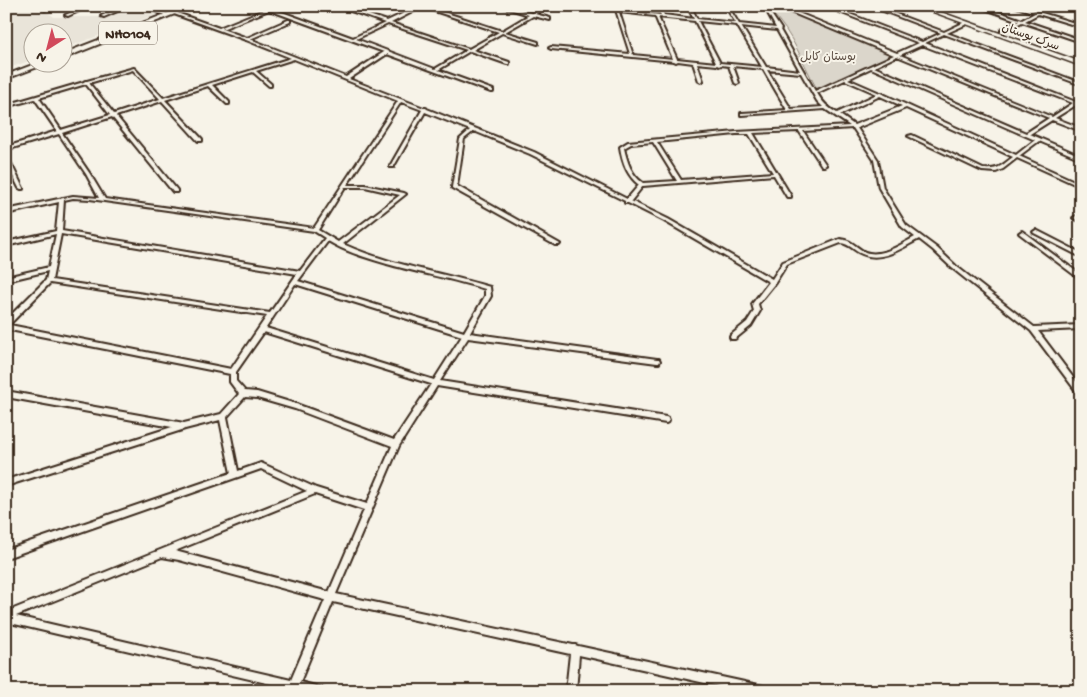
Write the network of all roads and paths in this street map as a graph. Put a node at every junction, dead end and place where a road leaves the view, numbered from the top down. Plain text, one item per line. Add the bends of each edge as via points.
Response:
1 (52, 6) edge
2 (89, 6) edge
3 (128, 6) edge
4 (142, 6) edge
5 (192, 6) edge
6 (262, 6) edge
7 (275, 6) edge
8 (338, 6) edge
9 (422, 6) edge
10 (501, 6) edge
11 (547, 6) edge
12 (622, 6) edge
13 (634, 6) edge
14 (658, 6) edge
15 (689, 6) edge
16 (726, 6) edge
17 (798, 6) edge
18 (825, 6) edge
19 (871, 6) edge
20 (919, 6) edge
21 (930, 6) edge
22 (948, 6) edge
23 (978, 6) edge
24 (1015, 6) edge
25 (1038, 6) edge
26 (766, 8) edge
27 (45, 9) dead end
28 (269, 9) junction
29 (179, 10) edge
30 (788, 10) junction
31 (941, 10) junction
32 (1079, 10) edge
33 (624, 12) junction
34 (637, 13) junction
35 (1038, 13) junction
36 (166, 14) junction
37 (66, 15) dead end
38 (532, 15) junction
39 (103, 16) dead end
40 (656, 16) junction
41 (662, 16) junction
42 (549, 19) dead end
43 (696, 20) junction
44 (289, 21) dead end
45 (1021, 21) junction
46 (388, 23) junction
47 (966, 23) junction
48 (739, 25) junction
49 (977, 25) junction
50 (1081, 26) edge
51 (220, 29) junction
52 (779, 29) junction
53 (1002, 31) junction
54 (503, 32) junction
55 (945, 33) junction
56 (247, 39) junction
57 (352, 40) junction
58 (1081, 41) edge
59 (537, 43) dead end
60 (923, 44) junction
61 (551, 48) dead end
62 (470, 50) junction
63 (72, 52) edge
64 (72, 52) edge
65 (387, 52) junction
66 (632, 56) junction
67 (898, 56) junction
68 (294, 58) junction
69 (1081, 58) edge
70 (676, 61) junction
71 (508, 63) dead end
72 (695, 63) junction
73 (1081, 64) edge
74 (719, 65) junction
75 (731, 66) junction
76 (872, 67) junction
77 (22, 69) edge
78 (435, 70) junction
79 (767, 70) junction
80 (22, 71) edge
81 (254, 71) junction
82 (803, 72) junction
83 (6, 76) edge
84 (346, 79) junction
85 (846, 79) junction
86 (701, 81) dead end
87 (86, 82) junction
88 (737, 83) dead end
89 (1081, 84) edge
90 (209, 85) junction
91 (270, 85) dead end
92 (492, 91) dead end
93 (814, 93) junction
94 (881, 94) junction
95 (36, 97) junction
96 (163, 100) junction
97 (400, 100) junction
98 (1081, 100) edge
99 (228, 103) dead end
100 (1078, 104) edge
101 (6, 106) edge
102 (906, 106) junction
103 (826, 108) junction
104 (425, 109) junction
105 (790, 111) junction
106 (742, 114) dead end
107 (837, 114) junction
108 (114, 116) junction
109 (1052, 119) junction
110 (854, 127) junction
111 (474, 129) junction
112 (800, 130) junction
113 (1081, 130) edge
114 (60, 132) junction
115 (751, 133) junction
116 (1027, 134) junction
117 (910, 136) dead end
118 (200, 140) dead end
119 (1038, 140) junction
120 (654, 141) junction
121 (6, 149) edge
122 (1014, 156) junction
123 (6, 157) edge
124 (1081, 158) edge
125 (824, 164) dead end
126 (392, 166) dead end
127 (774, 174) junction
128 (680, 182) junction
129 (642, 185) junction
130 (345, 186) junction
131 (1081, 186) edge
132 (22, 188) dead end
133 (175, 191) dead end
134 (789, 196) dead end
135 (62, 200) junction
136 (103, 200) junction
137 (627, 202) junction
138 (6, 212) edge
139 (315, 230) junction
140 (59, 232) junction
141 (1036, 232) dead end
142 (1022, 233) dead end
143 (919, 237) junction
144 (327, 239) junction
145 (6, 244) edge
146 (339, 244) junction
147 (557, 244) dead end
148 (1081, 255) edge
149 (51, 268) junction
150 (300, 273) junction
151 (1081, 278) edge
152 (6, 279) edge
153 (49, 281) junction
154 (294, 282) junction
155 (773, 282) junction
156 (272, 315) junction
157 (7, 326) edge
158 (1081, 327) edge
159 (262, 329) junction
160 (1033, 329) junction
161 (466, 335) junction
162 (733, 337) dead end
163 (657, 361) dead end
164 (233, 372) junction
165 (435, 383) junction
166 (1081, 393) edge
167 (6, 394) edge
168 (243, 394) junction
169 (223, 416) junction
170 (666, 420) dead end
171 (184, 426) junction
172 (396, 444) junction
173 (236, 474) junction
174 (6, 483) edge
175 (315, 491) junction
176 (369, 508) junction
177 (6, 554) edge
178 (164, 554) junction
179 (330, 597) junction
180 (6, 617) edge
181 (575, 649) junction
182 (292, 688) edge
183 (320, 691) edge
184 (571, 691) edge
185 (763, 691) edge

1 - 27 street
2 - 37 street
3 - 39 street
4 - 36 street
5 - 29 highway, NH0104
6 - 28 street
7 - 28 street
8 - 46 street
9 - 46 street
9 - 54 street
10 - 38 street
11 - 38 street
12 - 33 street
13 - 34 street
14 - 41 street
15 - 43 street
16 - 48 street
17 - 30 street
18 - 60 street
19 - 55 street
20 - 47 street, سرک بوستان
21 - 31 street, سرک بوستان
22 - 31 street
23 - 45 street
24 - 35 street
25 - 32 street
26 - 30 street
26 - 52 street
28 - 51 street
28 - 57 street
29 - 36 highway, NH0104
29 - 51 street
29 - 64 highway, NH0104
30 - 67 street
31 - 49 street, سرک بوستان
33 - 34 street
33 - 66 street via 617,11
34 - 40 street
35 - 45 street
35 - 50 street
36 - 63 highway, NH0104
38 - 42 street
38 - 54 street
40 - 41 street
40 - 70 street
41 - 43 street
43 - 48 street
43 - 74 street
44 - 56 street
45 - 53 street
45 - 58 street
46 - 57 street
46 - 62 street
47 - 49 street, سرک بوستان
47 - 55 street
48 - 52 street
48 - 79 street
49 - 53 street, سرک بوستان
49 - 73 street, سرک بوستان
51 - 56 street
52 - 82 street
53 - 69 street, سرک بوستان
54 - 59 street
54 - 62 street
55 - 60 street
55 - 89 street
56 - 68 street
57 - 65 street
60 - 67 street
60 - 100 street
61 - 66 street
62 - 71 street
62 - 78 street
65 - 78 street
65 - 84 street
66 - 70 street
67 - 76 street
67 - 109 street
68 - 81 street
68 - 84 street
70 - 72 street
72 - 74 street
72 - 86 street
74 - 75 street
75 - 79 street
75 - 88 street
76 - 85 street
76 - 116 street
77 - 83 highway
78 - 92 street
79 - 82 street
79 - 105 street
80 - 83 highway
81 - 90 street
81 - 91 street
82 - 93 street
84 - 97 street
85 - 93 street
85 - 94 street
87 - 95 street
87 - 96 street via 134,69
87 - 108 street
90 - 96 street
90 - 99 street
93 - 103 street
94 - 102 street
94 - 107 street
95 - 101 street
95 - 114 street
96 - 108 street
96 - 118 street
97 - 104 street
97 - 130 street
98 - 100 street
100 - 109 street
102 - 110 street
102 - 122 street
103 - 105 street
103 - 107 street
104 - 111 street
104 - 126 street
105 - 106 street
107 - 110 street
108 - 114 street
108 - 133 street
109 - 113 street
109 - 116 street
110 - 112 street
110 - 143 street via 876,160 880,188 900,222
111 - 137 street via 582,176
111 - 147 street via 462,139 454,187
112 - 115 street
112 - 125 street
114 - 121 street
114 - 136 street
115 - 120 street
115 - 127 street
116 - 119 street
117 - 122 street via 982,170 1001,168
119 - 122 street
119 - 124 street
120 - 128 street
120 - 129 street via 622,147 623,158 636,181
122 - 131 street
123 - 132 street
127 - 128 street
127 - 134 street
128 - 129 street
129 - 137 street
130 - 139 street
130 - 146 street via 365,186 404,194
135 - 136 street via 73,197
135 - 138 street
135 - 140 street
136 - 139 street
137 - 155 street via 666,220
139 - 144 street
140 - 145 street
140 - 149 street
140 - 150 street
141 - 148 street
142 - 151 street
143 - 155 street via 879,254 867,254 848,241 840,241 785,263
143 - 160 street
144 - 146 street
144 - 150 street
146 - 161 street via 393,265 488,288 488,296
149 - 152 street
149 - 153 street
150 - 154 street
153 - 156 street
153 - 157 street
154 - 156 street
154 - 161 street
155 - 162 street via 755,304 757,311 749,324
156 - 159 street
157 - 164 street
158 - 160 street
159 - 164 street
159 - 165 street
160 - 166 street
161 - 163 street
161 - 165 street
164 - 168 street via 233,382
165 - 170 street
165 - 172 street
167 - 171 street
168 - 169 street
168 - 172 street via 257,395
169 - 171 street
169 - 173 street
171 - 174 street
172 - 176 street
173 - 175 street via 262,466
173 - 177 street
175 - 176 street
175 - 178 street
176 - 179 street
178 - 179 street
178 - 180 street
179 - 181 street
179 - 182 street
180 - 182 street
181 - 184 street
181 - 185 street
182 - 183 street

